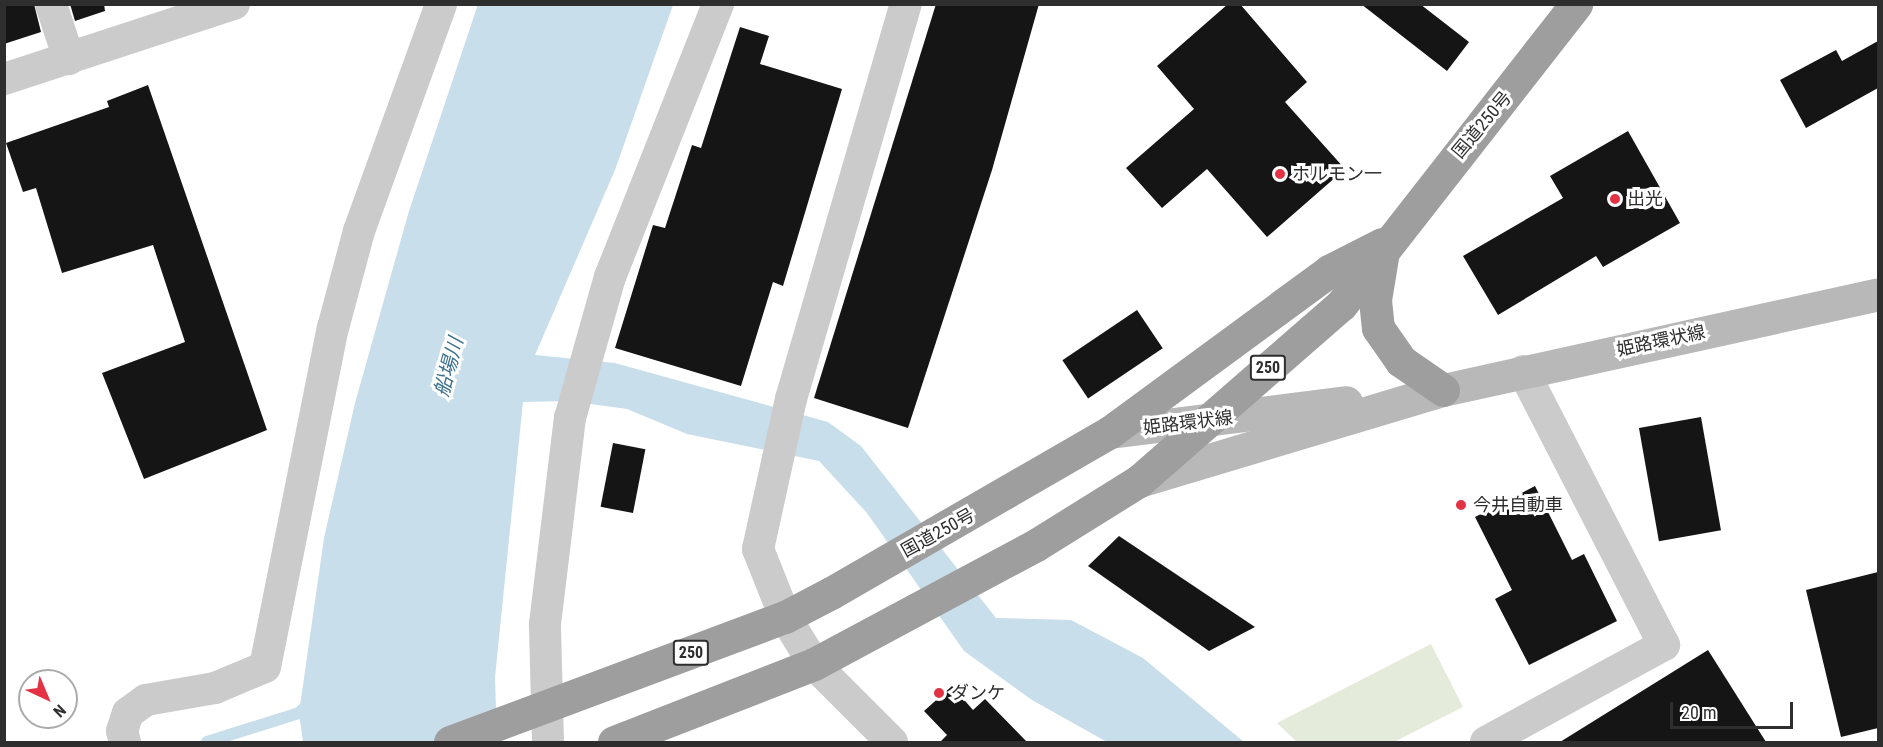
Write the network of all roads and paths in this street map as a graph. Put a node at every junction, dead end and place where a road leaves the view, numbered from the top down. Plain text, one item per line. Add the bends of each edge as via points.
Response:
1 (51, 4) edge
2 (234, 4) edge
3 (441, 4) edge
4 (718, 4) edge
5 (906, 4) edge
6 (1576, 4) edge
7 (69, 59) junction
8 (4, 79) edge
9 (1384, 243) junction
10 (1878, 294) edge
11 (1523, 371) junction
12 (1443, 390) junction
13 (1209, 420) junction
14 (1110, 432) junction
15 (1139, 481) junction
16 (785, 617) junction
17 (814, 664) junction
18 (548, 707) junction
19 (123, 737) edge
20 (450, 742) edge
21 (548, 742) edge
22 (614, 742) edge
23 (892, 742) edge
24 (1486, 742) edge

1 - 7 street
2 - 7 street
3 - 19 street via 359,231 336,318 265,667 215,688 146,700 128,713
4 - 18 street via 610,277 570,418 545,624
5 - 16 street via 791,399 758,549
6 - 9 highway, 国道250号 / 250
7 - 8 street
9 - 12 highway, 250 via 1375,300 1378,328 1401,362
9 - 13 highway, 国道250号 / 250 via 1341,305
9 - 14 highway, 国道250号 / 250 via 1329,271
10 - 11 main road, 姫路環状線
11 - 12 main road, 姫路環状線
11 - 24 street via 1664,645
12 - 13 main road, 姫路環状線
12 - 15 main road, 姫路環状線
13 - 14 main road, 姫路環状線
13 - 15 highway, 国道250号 / 250
14 - 16 highway, 国道250号 / 250 via 1011,493
15 - 17 highway, 国道250号 / 250 via 1036,544
16 - 17 street
16 - 18 highway, 国道250号 / 250
17 - 22 highway, 国道250号 / 250
17 - 23 street
18 - 20 highway, 国道250号 / 250
18 - 21 street

